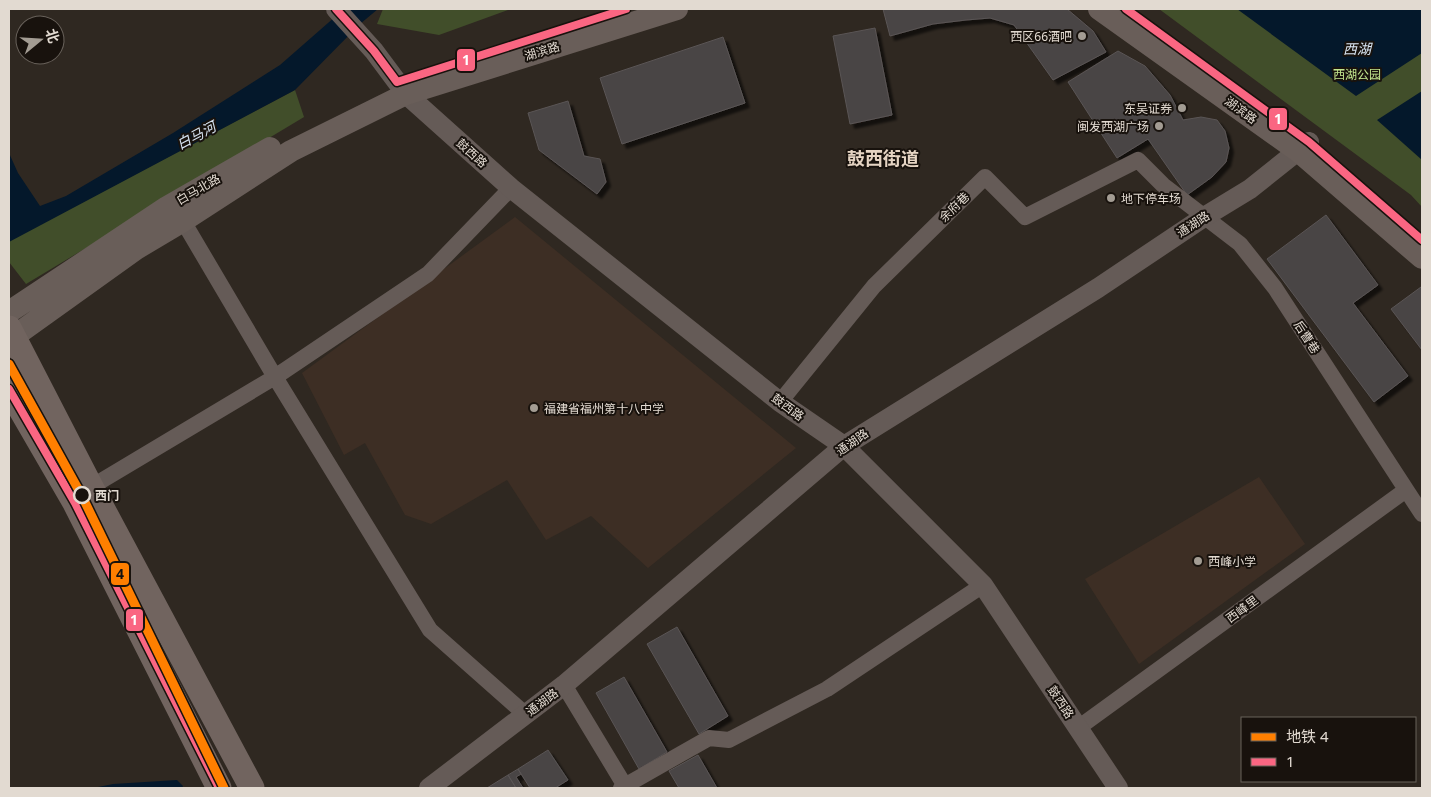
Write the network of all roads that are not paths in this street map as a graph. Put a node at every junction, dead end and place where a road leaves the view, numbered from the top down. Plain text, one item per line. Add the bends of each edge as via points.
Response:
1 (336, 9) edge
2 (626, 9) edge
3 (677, 9) edge
4 (1099, 9) edge
5 (1126, 9) edge
6 (401, 88) junction
7 (1304, 146) junction
8 (1163, 185) joint
9 (511, 188) junction
10 (1204, 217) junction
11 (183, 221) junction
12 (1422, 240) edge
13 (1422, 258) edge
14 (9, 312) edge
15 (10, 335) edge
16 (275, 377) junction
17 (9, 389) edge
18 (780, 402) junction
19 (844, 446) junction
20 (91, 487) junction
21 (1406, 490) junction
22 (1422, 514) edge
23 (983, 585) junction
24 (564, 685) junction
25 (525, 714) junction
26 (1078, 728) junction
27 (623, 787) edge
28 (219, 788) edge
29 (252, 788) edge
30 (429, 788) edge
31 (1118, 788) edge

1 - 6 street, 鼓西路 via 374,51
2 - 6 main road, 湖滨路
3 - 6 main road, 湖滨路
4 - 7 main road, 湖滨路
5 - 7 main road, 湖滨路
6 - 9 street, 鼓西路
6 - 11 main road via 291,150
6 - 14 main road, 白马北路 via 289,136 167,207
7 - 10 street, 通湖路 via 1250,189
7 - 12 main road, 湖滨路
7 - 13 main road, 湖滨路
8 - 10 street, 后曹巷
8 - 18 street, 余府巷 via 1138,160 1025,217 985,178 874,286
9 - 16 street via 428,274
9 - 18 street, 鼓西路
10 - 19 street, 通湖路 via 1098,288
10 - 21 street, 后曹巷 via 1240,244 1275,288
11 - 15 main road
11 - 16 street
15 - 20 main road
16 - 20 street
16 - 25 street via 430,630
17 - 28 main road via 75,503
18 - 19 street, 鼓西路
19 - 23 street, 鼓西路
19 - 24 street, 通湖路
20 - 29 main road
21 - 22 street, 后曹巷
21 - 26 street, 西峰里
23 - 26 street, 鼓西路
23 - 27 street via 827,689 729,740 709,738
24 - 25 street, 通湖路
24 - 27 street
25 - 30 street, 通湖路
26 - 31 street, 鼓西路

